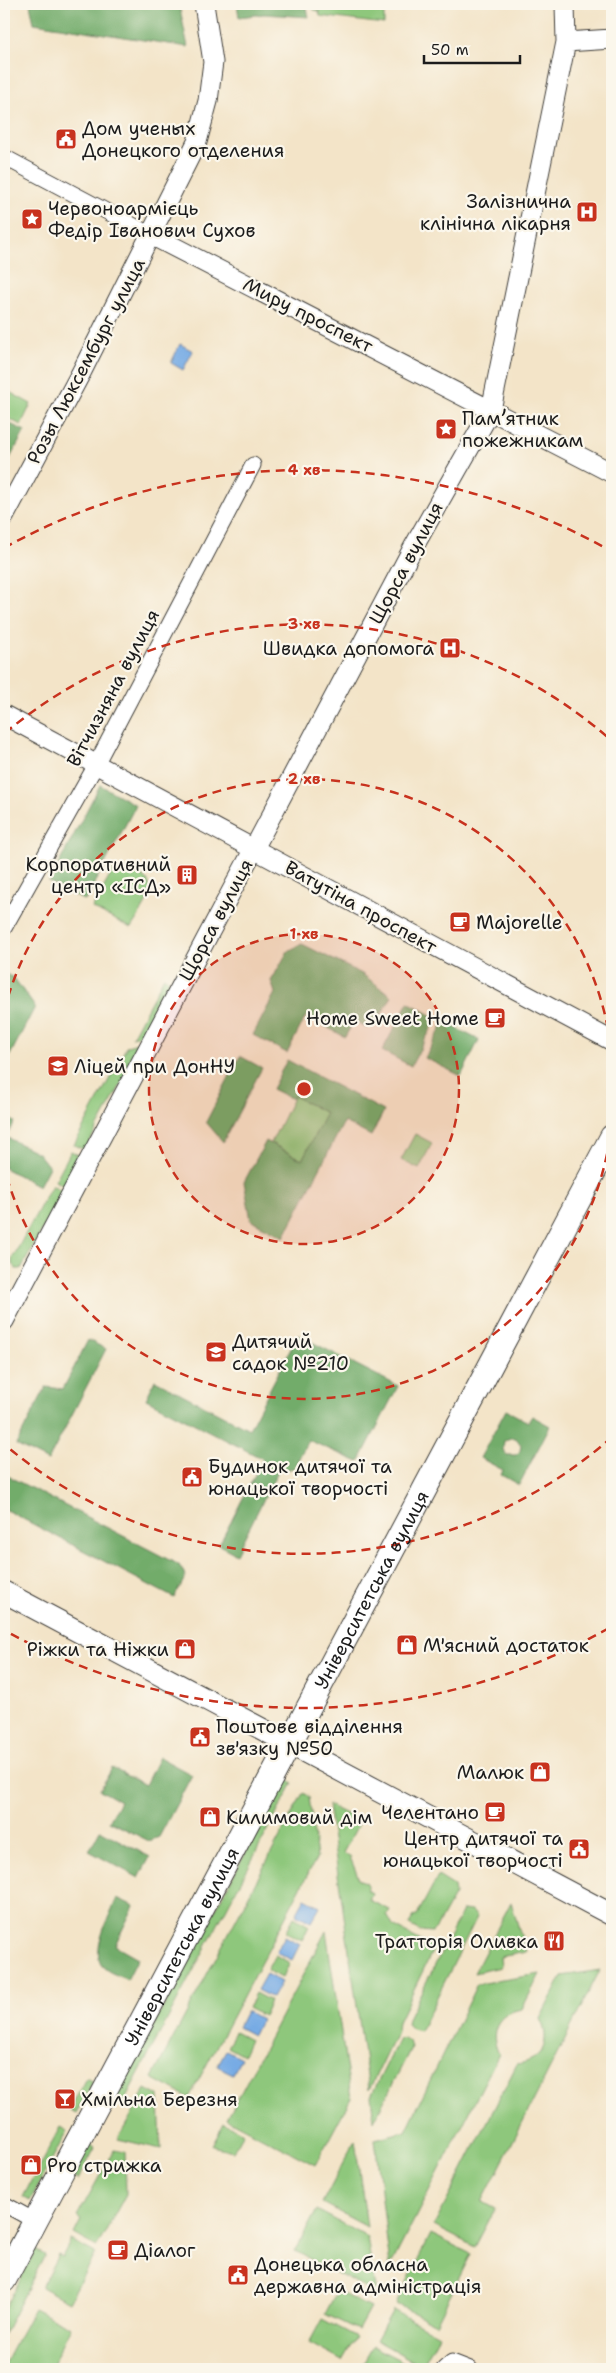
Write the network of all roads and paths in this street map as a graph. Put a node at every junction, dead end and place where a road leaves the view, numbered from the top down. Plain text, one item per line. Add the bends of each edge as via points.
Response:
1 (204, 4) edge
2 (565, 4) edge
3 (612, 39) edge
4 (566, 42) junction
5 (4, 157) edge
6 (152, 235) junction
7 (491, 410) junction
8 (253, 465) dead end
9 (612, 473) edge
10 (4, 517) edge
11 (4, 715) edge
12 (96, 764) junction
13 (254, 849) junction
14 (4, 928) edge
15 (612, 1041) edge
16 (612, 1138) edge
17 (4, 1321) edge
18 (4, 1592) edge
19 (290, 1743) junction
20 (612, 1915) edge
21 (4, 2204) edge
22 (35, 2221) junction
23 (4, 2280) edge
24 (444, 2369) edge
25 (470, 2369) edge

1 - 6 street, Розы Люксембург улица via 213,62 208,102 197,142
2 - 4 street, Щорса вулиця
3 - 4 street
4 - 7 street, Щорса вулиця
5 - 6 street, Миру проспект
6 - 7 street, Миру проспект
6 - 10 street, Розы Люксембург улица
7 - 9 street, Миру проспект
7 - 13 street, Щорса вулиця via 413,548
8 - 12 street, Вітчизняна вулиця
11 - 12 street, Ватутіна проспект
12 - 13 street, Ватутіна проспект
12 - 14 street, Вітчизняна вулиця
13 - 15 street, Ватутіна проспект
13 - 17 street, Щорса вулиця
16 - 19 main road, Університетська вулиця
18 - 19 main road
19 - 20 main road
19 - 22 main road, Університетська вулиця
21 - 22 street
22 - 23 main road, Університетська вулиця
24 - 25 street via 455,2362

